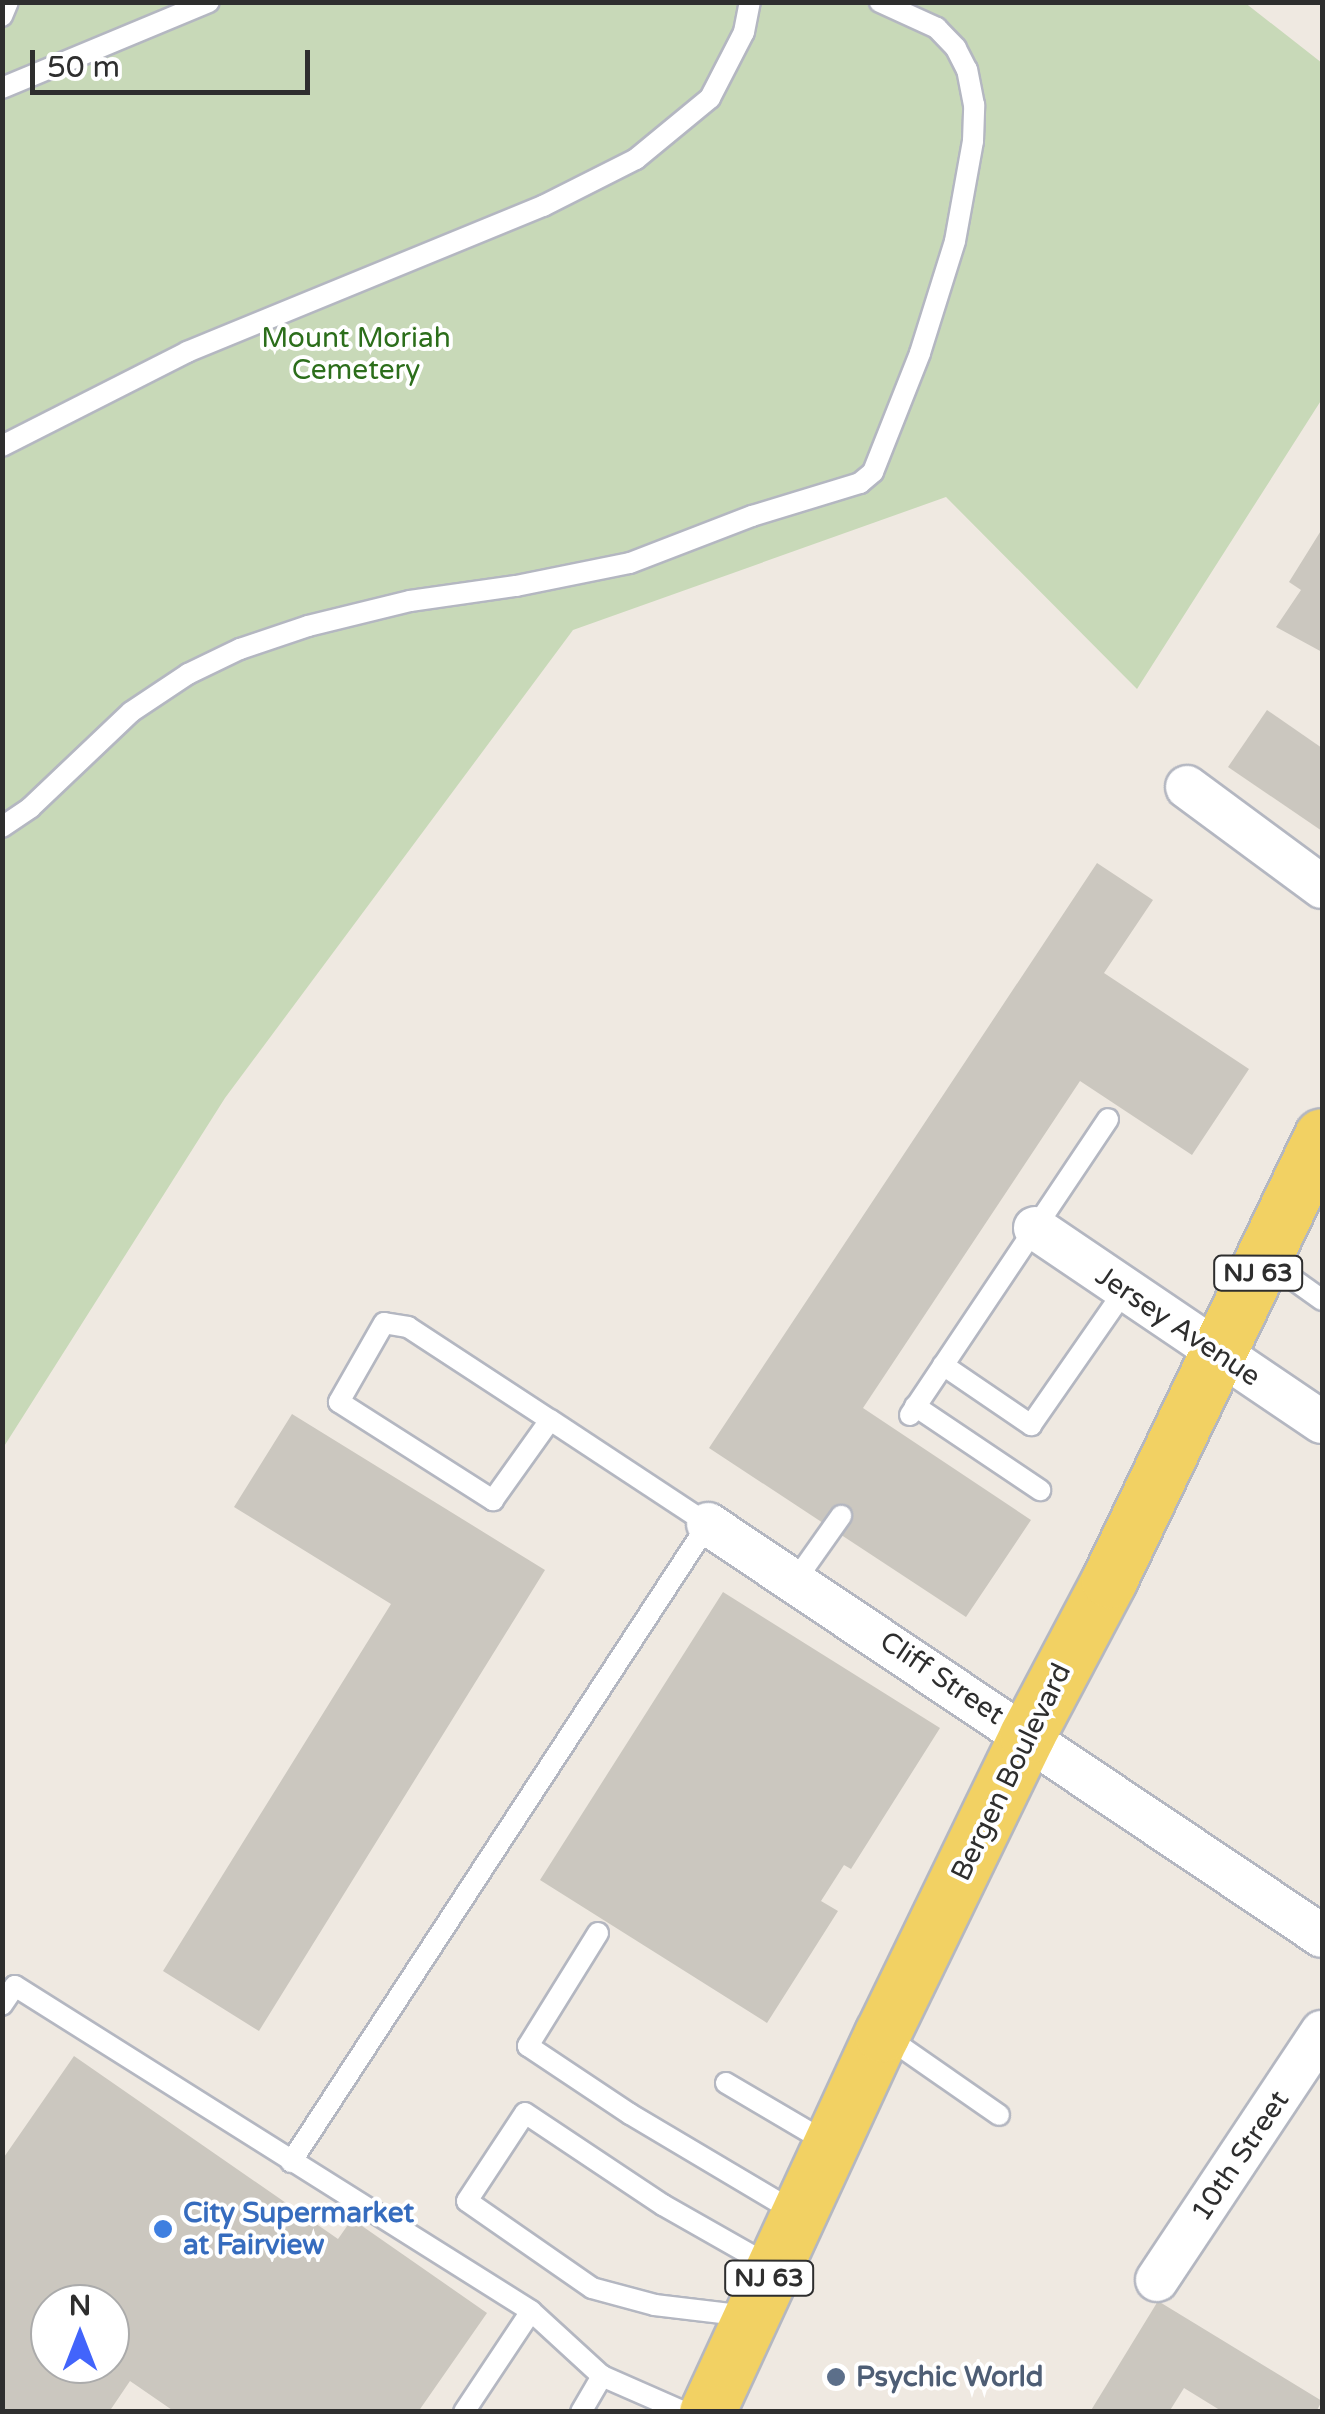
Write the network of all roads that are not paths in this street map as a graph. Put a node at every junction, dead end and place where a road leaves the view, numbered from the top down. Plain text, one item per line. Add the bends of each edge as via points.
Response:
1 (8, 2) edge
2 (209, 2) edge
3 (750, 2) edge
4 (880, 2) edge
5 (2, 16) edge
6 (2, 88) edge
7 (2, 446) edge
8 (1187, 787) dead end
9 (2, 826) edge
10 (1322, 886) edge
11 (1108, 1119) dead end
12 (1322, 1136) edge
13 (1035, 1228) junction
14 (1264, 1259) junction
15 (1125, 1290) junction
16 (1322, 1300) edge
17 (1218, 1355) junction
18 (943, 1365) junction
19 (550, 1420) junction
20 (1322, 1422) edge
21 (1040, 1490) dead end
22 (841, 1516) dead end
23 (708, 1524) junction
24 (795, 1580) junction
25 (1027, 1735) junction
26 (598, 1932) dead end
27 (1322, 1936) edge
28 (2, 2005) edge
29 (1322, 2032) edge
30 (882, 2034) junction
31 (726, 2083) dead end
32 (999, 2116) dead end
33 (830, 2144) junction
34 (291, 2162) junction
35 (799, 2214) junction
36 (774, 2268) junction
37 (1156, 2280) dead end
38 (531, 2311) junction
39 (752, 2317) junction
40 (602, 2376) junction
41 (464, 2412) edge
42 (581, 2412) edge
43 (684, 2412) edge
44 (706, 2412) edge

1 - 5 lane
2 - 6 lane
3 - 7 lane via 744,32 710,98 636,159 543,206 186,352
4 - 9 lane via 937,28 968,70 974,105 955,241 872,472 860,483 630,563 410,601 240,649 131,712 30,808
8 - 10 street
11 - 13 lane
12 - 14 main road, Bergen Boulevard / NJ 63
13 - 15 street, Jersey Avenue
13 - 18 lane
14 - 16 lane
14 - 17 main road, Bergen Boulevard / NJ 63
15 - 17 street, Jersey Avenue
15 - 18 lane via 1032,1424
17 - 20 street, Jersey Avenue
17 - 25 main road, Bergen Boulevard / NJ 63
18 - 21 lane via 913,1410
19 - 19 lane via 408,1326 384,1323 339,1402 493,1500
19 - 23 lane
22 - 24 lane
23 - 24 street, Cliff Street
23 - 34 lane
24 - 25 street, Cliff Street
25 - 27 street, Cliff Street
25 - 30 main road, Bergen Boulevard / NJ 63
26 - 35 lane via 528,2046
28 - 34 lane via 15,1986
29 - 37 street, 10th Street
30 - 32 lane
30 - 33 main road, Bergen Boulevard / NJ 63
31 - 33 lane
33 - 35 main road, Bergen Boulevard / NJ 63
34 - 38 lane
35 - 36 main road, Bergen Boulevard / NJ 63
36 - 39 main road, Bergen Boulevard / NJ 63
36 - 39 lane via 663,2205 525,2113 467,2201 592,2288 654,2305
38 - 40 lane
38 - 41 lane
39 - 44 main road, Bergen Boulevard / NJ 63
40 - 42 lane
40 - 43 lane

